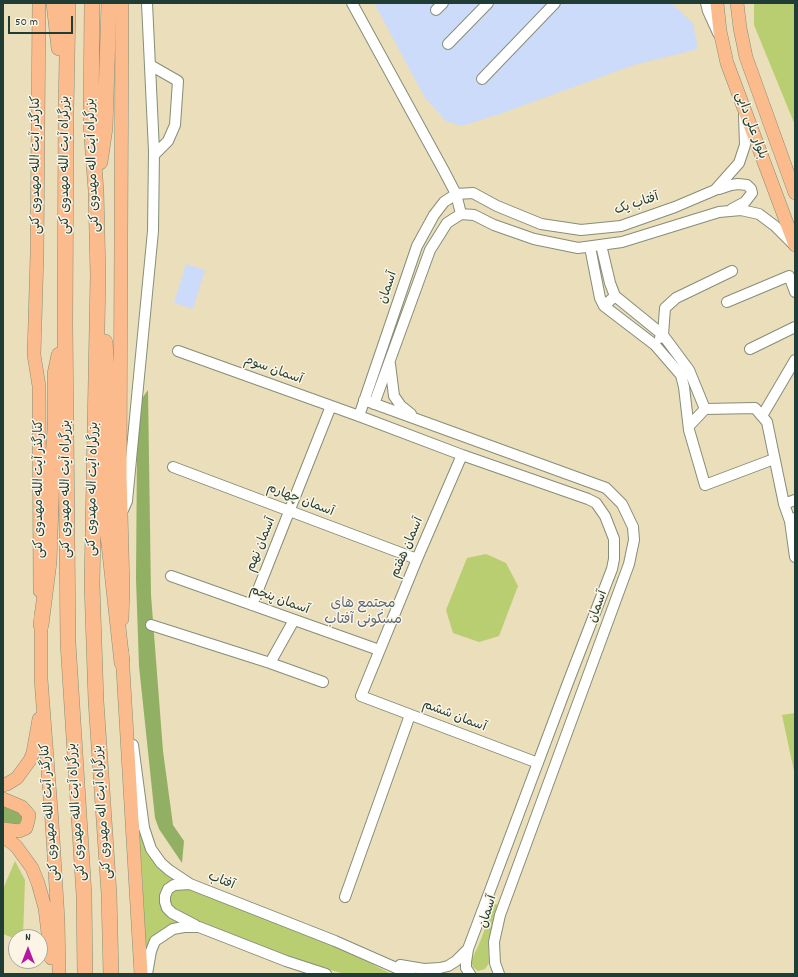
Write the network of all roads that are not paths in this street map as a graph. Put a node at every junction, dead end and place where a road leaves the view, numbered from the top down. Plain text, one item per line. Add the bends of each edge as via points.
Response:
1 (40, 3) edge
2 (54, 3) edge
3 (68, 3) edge
4 (92, 3) edge
5 (109, 3) edge
6 (122, 3) edge
7 (147, 3) edge
8 (352, 3) edge
9 (488, 3) edge
10 (556, 3) edge
11 (706, 3) edge
12 (717, 3) edge
13 (737, 3) edge
14 (722, 43) junction
15 (448, 44) dead end
16 (150, 65) junction
17 (482, 79) dead end
18 (66, 110) junction
19 (744, 110) junction
20 (154, 155) junction
21 (715, 190) junction
22 (96, 191) junction
23 (795, 193) edge
24 (456, 194) junction
25 (728, 211) junction
26 (462, 214) junction
27 (601, 245) junction
28 (795, 246) edge
29 (590, 247) junction
30 (732, 270) dead end
31 (98, 276) junction
32 (795, 292) edge
33 (616, 296) junction
34 (727, 302) dead end
35 (604, 306) junction
36 (65, 324) junction
37 (795, 327) edge
38 (662, 334) junction
39 (655, 345) junction
40 (750, 349) dead end
41 (178, 351) dead end
42 (390, 360) junction
43 (795, 360) edge
44 (696, 382) junction
45 (684, 387) junction
46 (369, 402) junction
47 (331, 406) junction
48 (706, 409) junction
49 (359, 416) junction
50 (762, 416) junction
51 (421, 421) junction
52 (689, 426) junction
53 (462, 455) junction
54 (774, 459) junction
55 (173, 467) dead end
56 (795, 500) edge
57 (784, 504) junction
58 (289, 511) junction
59 (121, 516) junction
60 (792, 519) edge
61 (795, 557) edge
62 (417, 559) junction
63 (171, 576) dead end
64 (252, 605) junction
65 (294, 620) junction
66 (41, 625) junction
67 (151, 625) dead end
68 (379, 650) junction
69 (122, 663) junction
70 (270, 663) junction
71 (41, 679) junction
72 (323, 682) dead end
73 (361, 696) joint
74 (410, 715) junction
75 (126, 724) junction
76 (538, 763) junction
77 (3, 785) edge
78 (3, 799) edge
79 (3, 829) edge
80 (3, 836) edge
81 (190, 884) junction
82 (345, 897) dead end
83 (199, 927) junction
84 (468, 949) junction
85 (383, 962) junction
86 (495, 963) junction
87 (57, 974) edge
88 (85, 974) edge
89 (111, 974) edge
90 (141, 974) edge
91 (147, 974) edge
92 (326, 974) edge
93 (410, 974) edge
94 (470, 974) edge
95 (487, 974) edge
96 (499, 974) edge

1 - 66 main road, کنارگذر آیت الله مهدوی کنی via 34,355 39,386
2 - 18 highway
3 - 18 highway, بزرگراه آیت الله مهدوی کنی
4 - 22 highway, بزرگراه آیت اله مهدوی کنی via 91,125
5 - 22 highway via 105,128
6 - 59 main road
7 - 16 street
8 - 24 street
9 - 15 street
10 - 17 street
11 - 14 street
12 - 14 main road, بلوار علی دایی
13 - 23 main road, بلوار علی دایی via 746,57
14 - 19 main road, بلوار علی دایی
16 - 20 street
16 - 20 street via 178,80 175,125 168,141
18 - 36 highway, بزرگراه آیت الله مهدوی کنی
19 - 21 street, آفتاب یک via 745,145 739,163
19 - 28 main road, بلوار علی دایی
20 - 59 street via 153,231 127,501
21 - 24 street, آفتاب یک via 621,226 581,230 541,224 473,193
21 - 25 street via 738,184 746,185 750,189 752,193 745,202
22 - 31 highway, بزرگراه آیت اله مهدوی کنی
24 - 26 street
24 - 46 street, آسمان via 444,202 434,215 417,246
25 - 27 street via 622,242
25 - 28 street via 742,210 759,214
26 - 29 street via 474,215 534,239 578,248
26 - 42 street, آسمان via 447,223 430,250
27 - 29 street
27 - 33 street via 610,283
29 - 35 street via 600,298
30 - 38 street via 676,298 665,308
31 - 69 highway via 103,300 107,371 108,535
31 - 89 highway, بزرگراه آیت اله مهدوی کنی via 92,584
32 - 34 street via 790,276
33 - 35 street
33 - 38 street
35 - 39 street
36 - 66 highway via 55,374 49,562
36 - 88 highway, بزرگراه آیت الله مهدوی کنی via 68,643 84,895
37 - 40 street
38 - 39 street
38 - 44 street
39 - 45 street via 680,375
41 - 47 street, آسمان سوم
42 - 46 street, آسمان
42 - 51 street via 394,396 401,406
43 - 50 street
44 - 45 street
44 - 48 street
45 - 52 street
46 - 49 street, آسمان
46 - 51 street, آسمان
47 - 49 street, آسمان سوم
47 - 58 street, آسمان نهم
48 - 50 street via 755,408
48 - 52 street
49 - 53 street, آسمان
50 - 54 street via 767,422
51 - 86 street, آسمان via 606,488 622,504 633,527 634,540 629,564 500,915 494,942
52 - 54 street via 705,485
53 - 62 street, آسمان هفتم
53 - 76 street, آسمان via 596,503 605,516 614,539 612,569
54 - 57 street
55 - 58 street, آسمان چهارم
56 - 57 street
57 - 60 street
58 - 62 street, آسمان چهارم
58 - 64 street, آسمان نهم
59 - 69 main road
60 - 61 street
62 - 68 street, آسمان هفتم
63 - 64 street, آسمان پنجم
64 - 65 street, آسمان پنجم
65 - 68 street, آسمان پنجم
65 - 70 street
66 - 71 main road, کنارگذر آیت الله مهدوی کنی
67 - 70 street
68 - 73 street, آسمان هفتم
69 - 75 main road
70 - 72 street
71 - 77 main road via 40,714 33,753 17,778
71 - 87 main road, کنارگذر آیت الله مهدوی کنی via 58,920
73 - 74 street, آسمان ششم
74 - 76 street, آسمان ششم
74 - 82 street
75 - 81 street, آفتاب via 134,750 141,814 151,849 161,863
75 - 90 main road
76 - 84 street, آسمان
78 - 79 main road via 22,807 29,815 26,828 19,831
80 - 87 main road via 16,846 32,868 38,883 45,908 52,965
81 - 83 street via 174,885 168,889 165,902 172,913
81 - 85 street, آفتاب
83 - 91 street via 172,929 155,941
83 - 92 street
84 - 85 street via 456,961 440,968 424,969
84 - 94 street via 466,968
85 - 93 street, آفتاب
86 - 95 street
86 - 96 street, آسمان

